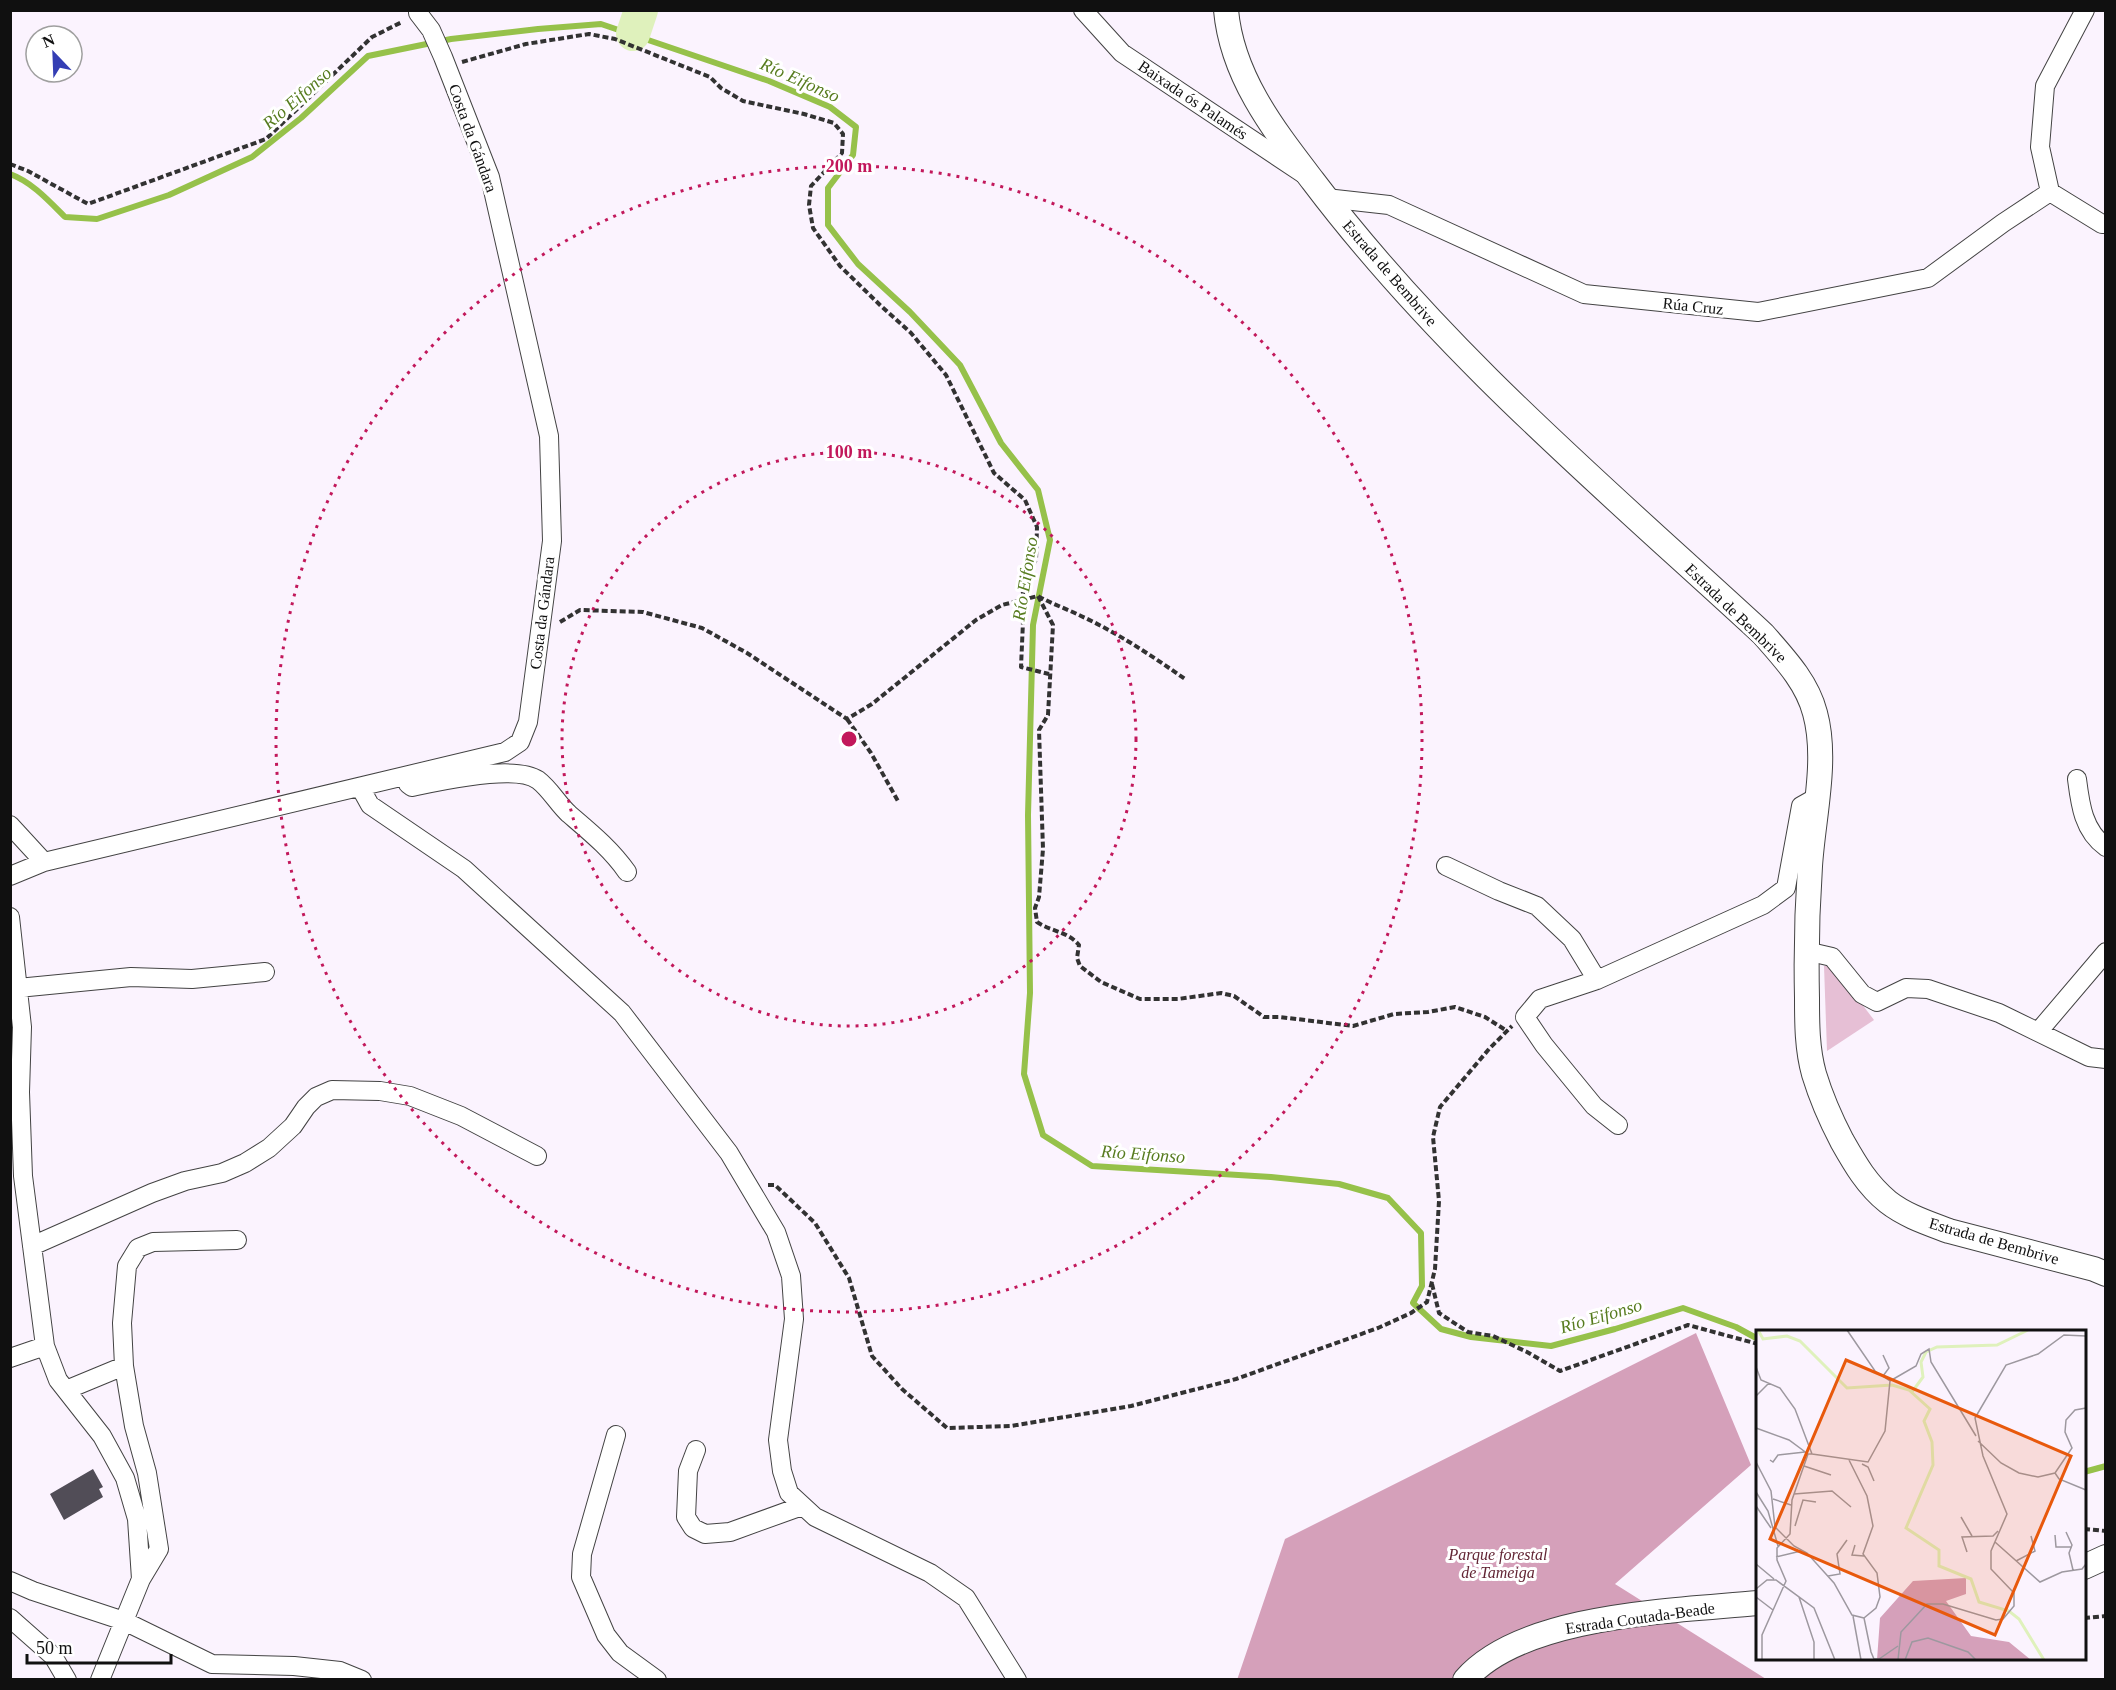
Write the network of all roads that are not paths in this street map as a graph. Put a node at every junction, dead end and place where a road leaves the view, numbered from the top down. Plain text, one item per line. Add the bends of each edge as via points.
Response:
1 (1083, 10) edge
2 (1226, 10) edge
3 (2085, 10) edge
4 (417, 11) edge
5 (1319, 189) junction
6 (2050, 192) junction
7 (2106, 224) edge
8 (395, 778) junction
9 (2077, 778) dead end
10 (360, 787) junction
11 (1817, 797) junction
12 (10, 825) edge
13 (2106, 847) edge
14 (44, 862) junction
15 (1446, 866) dead end
16 (627, 872) dead end
17 (10, 876) edge
18 (10, 917) edge
19 (1806, 951) junction
20 (2106, 952) edge
21 (265, 972) dead end
22 (1597, 980) junction
23 (18, 988) junction
24 (2038, 1032) junction
25 (2106, 1059) edge
26 (16, 1105) edge
27 (1618, 1125) dead end
28 (537, 1156) dead end
29 (237, 1240) dead end
30 (32, 1246) junction
31 (2106, 1274) edge
32 (45, 1346) junction
33 (10, 1358) edge
34 (124, 1366) junction
35 (66, 1390) junction
36 (616, 1435) dead end
37 (696, 1450) dead end
38 (802, 1506) junction
39 (2106, 1557) edge
40 (2086, 1567) edge
41 (141, 1579) junction
42 (10, 1581) edge
43 (1756, 1603) edge
44 (124, 1621) junction
45 (12, 1622) edge
46 (288, 1673) edge
47 (67, 1680) edge
48 (100, 1680) edge
49 (362, 1680) edge
50 (657, 1680) edge
51 (1017, 1680) edge
52 (1465, 1680) edge

1 - 5 street, Baixada ós Palamés via 1122,53
2 - 5 street, Estrada de Bembrive via 1230,41 1244,79
3 - 6 street via 2045,86 2040,147
4 - 8 street, Costa da Gándara via 431,30 490,177 549,436 552,541 528,722 520,742 504,752
5 - 6 street, Rúa Cruz via 1389,206 1584,294 1758,312 1928,278
5 - 11 street, Estrada de Bembrive via 1420,310 1495,386 1763,634 1786,660 1803,685 1816,716
6 - 7 street
8 - 10 street, Costa da Gándara
8 - 16 street via 412,787 466,776 512,773 537,779 561,807 613,853
9 - 13 street via 2082,813 2097,841
10 - 14 street, Costa da Gándara
10 - 38 street via 370,805 464,869 622,1013 747,1182 776,1232 791,1276 794,1319 778,1440 789,1493
11 - 19 street, Estrada de Bembrive
11 - 22 street via 1801,806 1786,888 1763,905
12 - 14 street
14 - 17 street, Costa da Gándara
15 - 22 street via 1537,906 1572,939
18 - 23 street
19 - 24 street via 1832,957 1862,994 1877,1002 1906,988 1928,989 1999,1013
19 - 31 street, Estrada de Bembrive via 1808,1036 1814,1073 1842,1140 1874,1190 1906,1214 1939,1227
20 - 24 street
21 - 23 street via 192,979 131,976
22 - 27 street via 1540,999 1525,1017 1594,1106
23 - 26 street via 22,1027
24 - 25 street via 2089,1057
26 - 30 street
28 - 30 street via 461,1116 410,1096 332,1090 316,1097 293,1126 245,1163 152,1193
29 - 34 street via 153,1242 138,1248 128,1266 122,1323
30 - 32 street
32 - 33 street
32 - 35 street
34 - 35 street
34 - 41 street via 159,1549
35 - 41 street via 102,1436 125,1478 137,1519
36 - 50 street via 582,1554 581,1577 606,1635 620,1653
37 - 38 street via 688,1471 686,1517 693,1528 705,1534 730,1532
38 - 51 street via 815,1517 930,1573 966,1598
39 - 40 street
41 - 44 street
42 - 44 street
43 - 52 street, Estrada Coutada-Beade via 1635,1615 1554,1629 1504,1650 1473,1670
44 - 46 street via 212,1664
44 - 48 street
45 - 47 street via 53,1656
46 - 49 street via 340,1671

